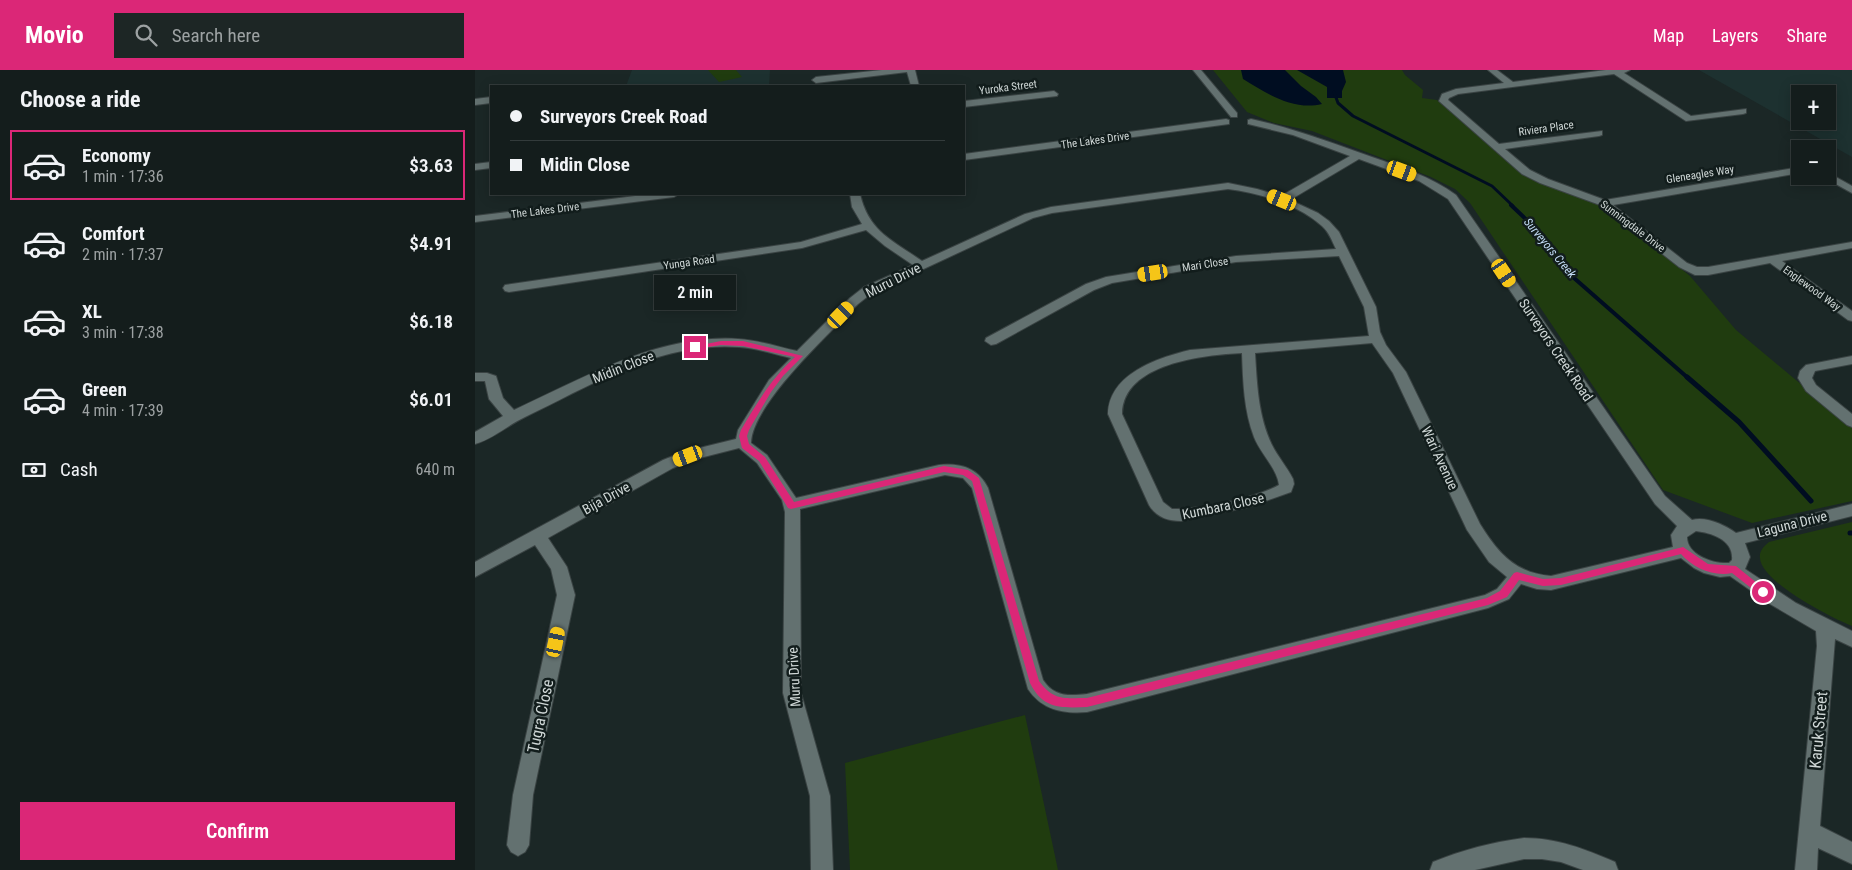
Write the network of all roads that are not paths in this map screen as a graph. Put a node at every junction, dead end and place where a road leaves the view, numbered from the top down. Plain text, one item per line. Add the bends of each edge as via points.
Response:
1 (816, 70) edge
2 (905, 70) edge
3 (911, 70) edge
4 (1197, 70) edge
5 (1492, 70) edge
6 (1626, 70) edge
7 (1615, 72) junction
8 (816, 83) edge
9 (915, 85) edge
10 (1512, 85) junction
11 (1057, 95) dead end
12 (490, 100) edge
13 (476, 103) edge
14 (965, 104) edge
15 (1743, 111) dead end
16 (1237, 122) junction
17 (1599, 133) dead end
18 (1497, 148) junction
19 (1358, 155) junction
20 (965, 156) edge
21 (490, 165) edge
22 (475, 167) edge
23 (1791, 172) edge
24 (1836, 180) edge
25 (1852, 190) edge
26 (666, 195) edge
27 (855, 195) edge
28 (1282, 200) junction
29 (1604, 203) junction
30 (475, 219) edge
31 (866, 226) junction
32 (1852, 245) edge
33 (1344, 252) junction
34 (1772, 259) junction
35 (921, 266) junction
36 (509, 288) dead end
37 (1852, 317) edge
38 (1377, 339) junction
39 (991, 341) dead end
40 (1248, 349) junction
41 (800, 356) junction
42 (1852, 360) edge
43 (475, 377) edge
44 (512, 417) junction
45 (1852, 422) edge
46 (475, 439) edge
47 (743, 442) junction
48 (791, 505) junction
49 (1852, 510) edge
50 (1688, 526) junction
51 (537, 536) junction
52 (1733, 540) junction
53 (1683, 550) junction
54 (1733, 569) junction
55 (475, 570) edge
56 (1517, 576) junction
57 (1825, 628) junction
58 (1852, 639) edge
59 (1809, 832) junction
60 (519, 845) dead end
61 (1852, 853) edge
62 (822, 870) edge
63 (1441, 870) edge
64 (1607, 870) edge
65 (1806, 870) edge

1 - 8 street
2 - 8 street
3 - 9 street
4 - 16 street
5 - 10 street
6 - 7 street
7 - 10 street
7 - 15 street via 1689,119
10 - 18 street, Sunningdale Drive via 1456,92 1443,100
11 - 14 street, Yuroka Street
12 - 13 street
16 - 19 street, Surveyors Creek Road via 1282,128
16 - 20 street, The Lakes Drive
17 - 18 street, Riviera Place
18 - 29 street, Sunningdale Drive via 1533,176
19 - 28 street
19 - 50 street, Surveyors Creek Road via 1417,177 1452,197 1660,500
21 - 22 street
23 - 29 street, Gleneagles Way
24 - 25 street
26 - 30 street, The Lakes Drive
27 - 31 street via 859,214
28 - 33 street, Wari Avenue via 1327,223
28 - 35 street, Muru Drive via 1251,189 1220,186 1051,210 1018,221
29 - 34 street, Sunningdale Drive via 1692,270 1708,271
31 - 35 street
31 - 36 street, Yunga Road via 802,246
32 - 34 street, Sunningdale Drive
33 - 38 street, Wari Avenue via 1370,307
33 - 39 street, Mari Close via 1236,260 1110,280 1090,287
34 - 37 street, Englewood Way
35 - 41 street, Muru Drive via 864,293
38 - 40 street, Kumbara Close
38 - 56 street, Wari Avenue via 1399,372 1477,534 1493,557
40 - 40 street, Kumbara Close via 1173,358 1128,383 1117,396 1115,414 1157,505 1166,513 1187,515 1270,496 1286,488 1286,478 1266,448 1253,414
41 - 44 street, Midin Close via 728,342 657,352
41 - 47 street, Muru Drive via 768,390 745,430
42 - 45 street via 1811,368 1805,378 1811,388
43 - 44 street via 491,379 496,399
44 - 46 street, Midin Close
47 - 48 street, Muru Drive via 762,459
47 - 51 street, Bija Drive via 677,460
48 - 56 street via 939,470 960,470 969,474 980,488 1035,683 1049,700 1069,704 1087,703 1488,601 1503,594
48 - 62 street, Muru Drive via 792,693 818,787
49 - 52 street, Laguna Drive
50 - 52 street via 1716,529
50 - 53 street via 1679,536
51 - 55 street, Bija Drive
51 - 60 street, Tugra Close via 559,567 565,595 523,795
52 - 54 street via 1739,546 1742,560
53 - 54 street via 1706,568
53 - 56 street, Wari Avenue via 1561,582 1543,583
54 - 57 street via 1763,592
57 - 58 street
57 - 59 street, Karuk Street
59 - 61 street
59 - 65 street, Karuk Street
63 - 64 street via 1500,852 1539,847 1576,855

